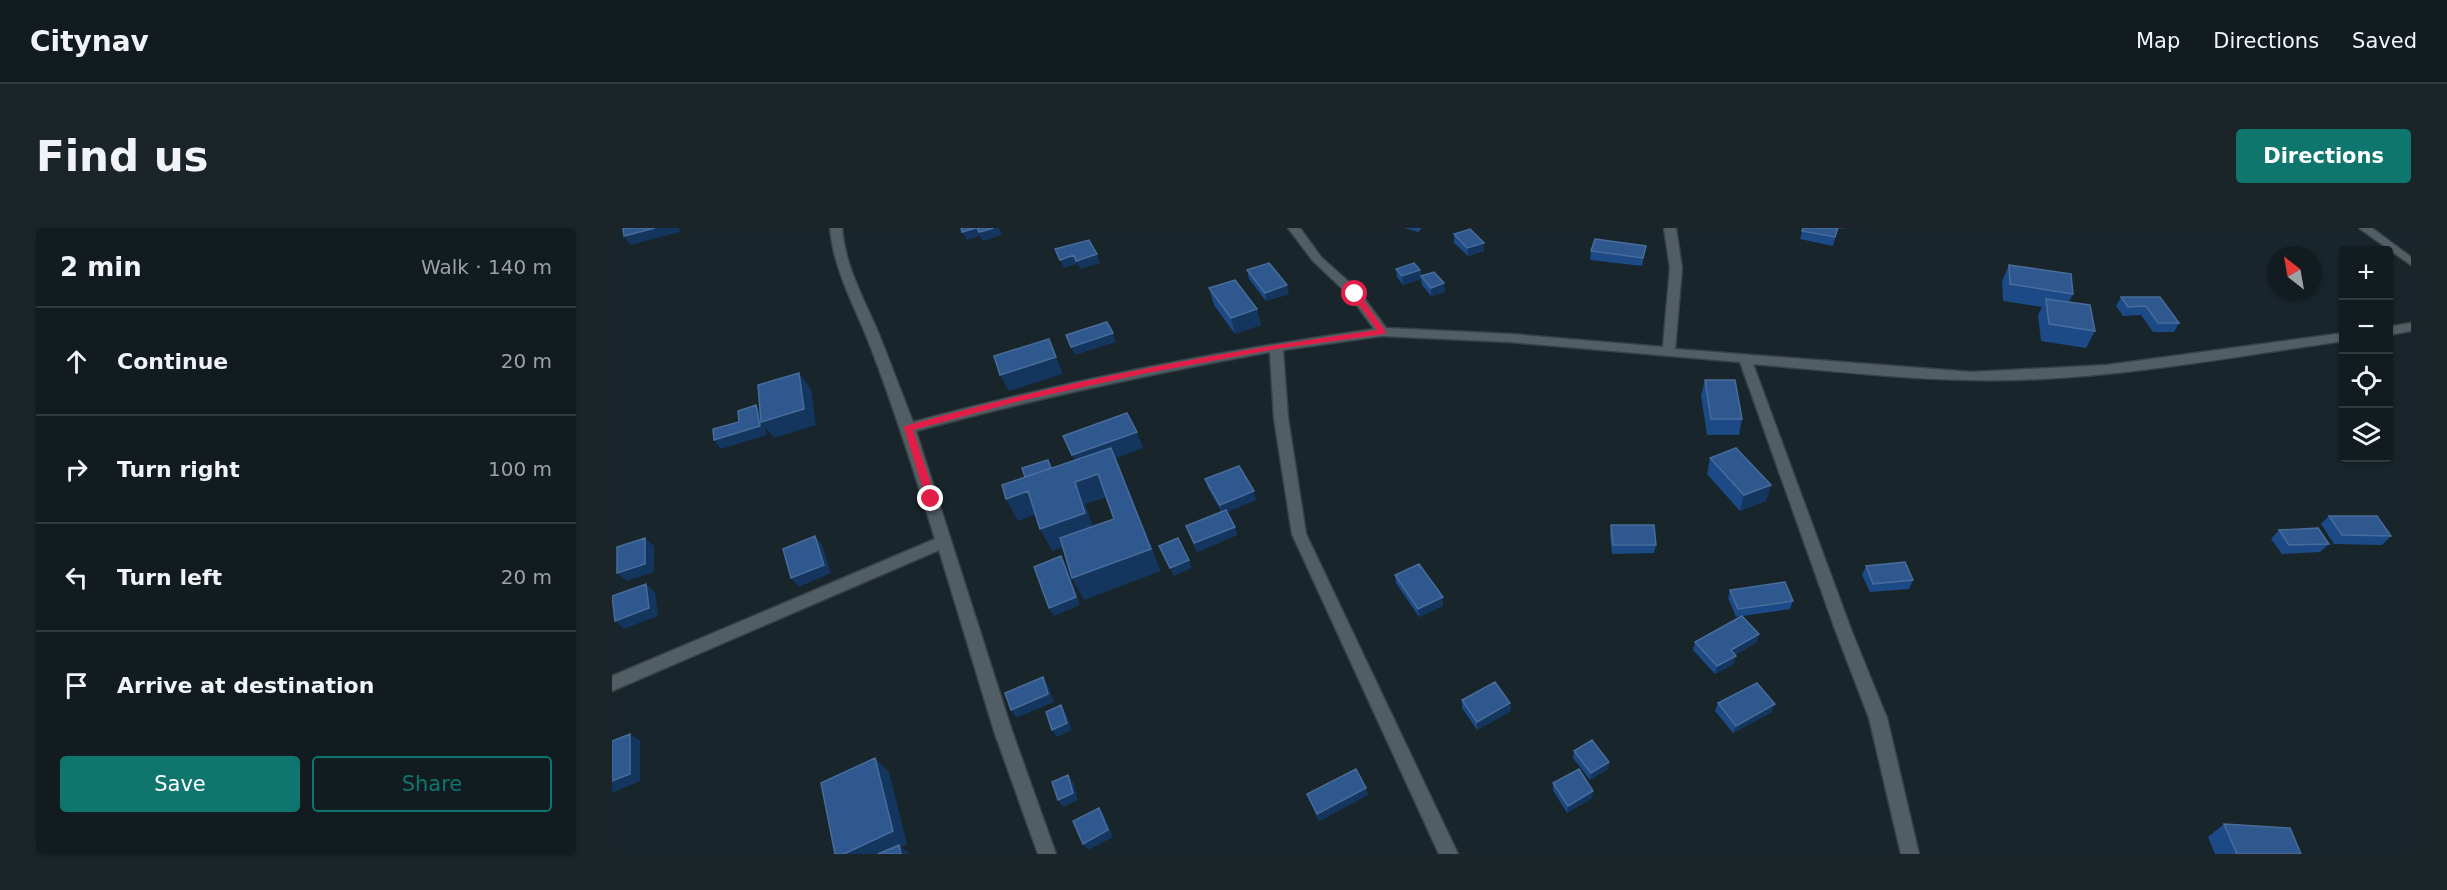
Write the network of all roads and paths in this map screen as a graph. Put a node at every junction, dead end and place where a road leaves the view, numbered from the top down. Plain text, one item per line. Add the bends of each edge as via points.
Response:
1 (836, 228) edge
2 (1294, 228) edge
3 (1670, 228) edge
4 (2366, 228) edge
5 (2411, 262) edge
6 (2411, 327) edge
7 (2393, 330) edge
8 (1382, 332) junction
9 (2339, 339) edge
10 (1276, 347) junction
11 (1670, 350) junction
12 (1745, 358) junction
13 (908, 428) junction
14 (942, 542) junction
15 (612, 684) edge
16 (1047, 854) edge
17 (1449, 854) edge
18 (1910, 854) edge

1 - 13 street via 845,273
2 - 8 street via 1317,259 1355,294
3 - 11 street via 1676,268
4 - 5 street
6 - 7 street
8 - 10 street
8 - 11 street
9 - 12 street via 2042,374 1972,376
10 - 13 street via 1131,373
10 - 17 street via 1281,418 1299,534
11 - 12 street
12 - 18 street via 1878,718
13 - 14 street
14 - 15 street
14 - 16 street

